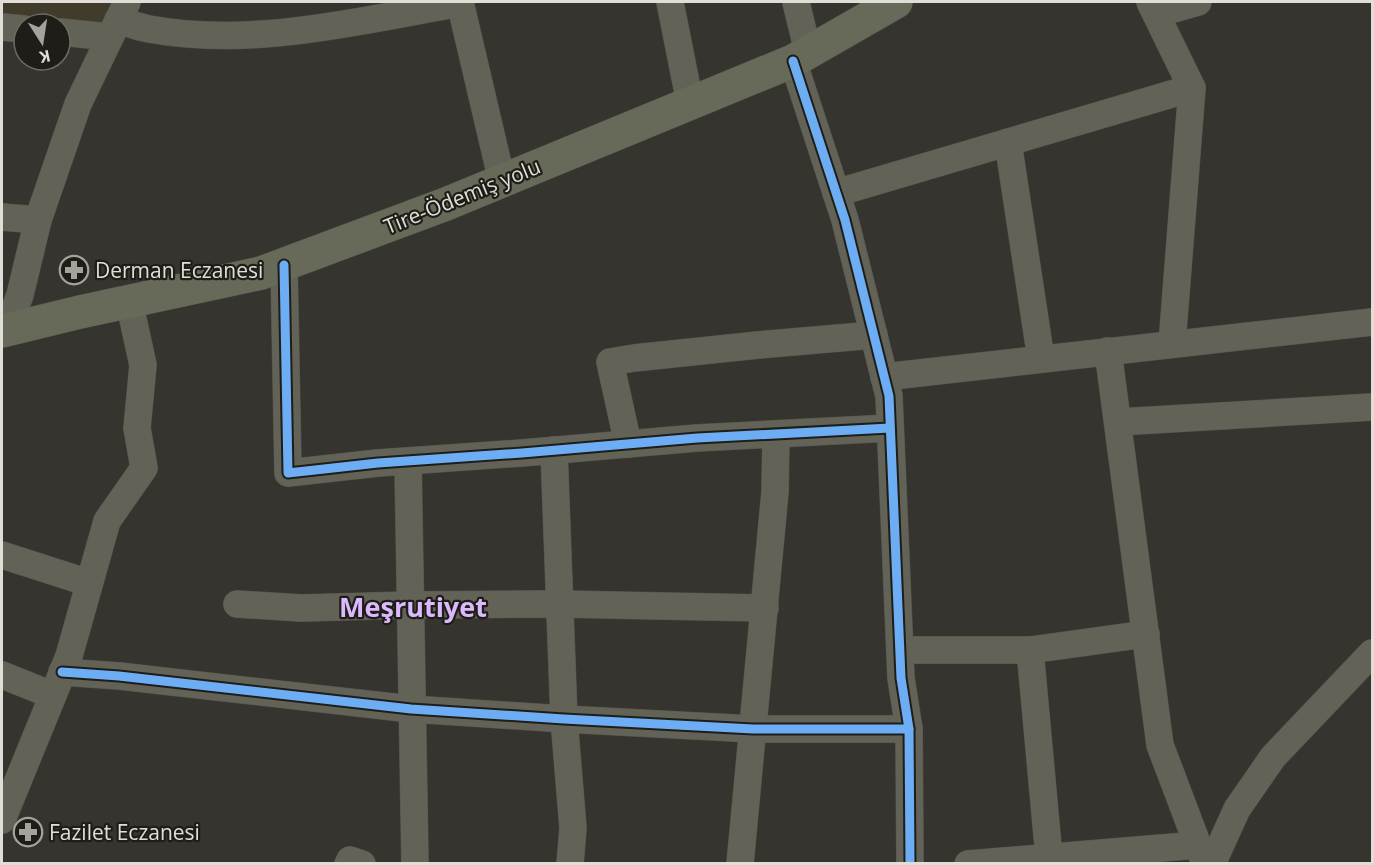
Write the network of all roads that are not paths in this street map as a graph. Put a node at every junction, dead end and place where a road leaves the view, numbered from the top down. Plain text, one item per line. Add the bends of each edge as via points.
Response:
1 (460, 2) edge
2 (670, 2) edge
3 (796, 2) edge
4 (896, 2) edge
5 (1198, 2) edge
6 (1153, 8) edge
7 (118, 20) edge
8 (72, 30) edge
9 (801, 56) junction
10 (1192, 88) junction
11 (690, 103) junction
12 (1008, 142) junction
13 (502, 181) junction
14 (836, 194) junction
15 (2, 218) edge
16 (38, 220) junction
17 (284, 265) junction
18 (129, 301) junction
19 (1372, 322) edge
20 (3, 331) edge
21 (874, 335) junction
22 (1172, 344) junction
23 (1108, 351) junction
24 (1041, 359) junction
25 (884, 377) junction
26 (1372, 407) edge
27 (1118, 422) junction
28 (890, 428) junction
29 (776, 434) junction
30 (628, 444) junction
31 (554, 450) junction
32 (408, 460) junction
33 (2, 555) edge
34 (89, 583) junction
35 (237, 604) dead end
36 (560, 604) junction
37 (410, 605) junction
38 (765, 608) junction
39 (1146, 634) junction
40 (900, 650) junction
41 (1030, 650) junction
42 (1372, 653) edge
43 (2, 675) edge
44 (57, 684) junction
45 (411, 709) junction
46 (564, 719) junction
47 (753, 729) junction
48 (909, 729) junction
49 (2, 820) edge
50 (1049, 857) junction
51 (1205, 857) edge
52 (348, 864) edge
53 (362, 864) edge
54 (415, 864) edge
55 (570, 864) edge
56 (740, 864) edge
57 (910, 864) edge
58 (968, 864) edge

1 - 7 street via 256,35 183,34
1 - 13 street
2 - 11 street
3 - 9 street
4 - 9 main road, Tire-Ödemiş yolu
5 - 6 street
6 - 10 street
7 - 8 street
7 - 16 street via 78,104
9 - 11 main road, Tire-Ödemiş yolu
9 - 14 street
10 - 12 street
10 - 22 street
11 - 13 main road, Tire-Ödemiş yolu
12 - 14 street
12 - 24 street
13 - 17 main road, Tire-Ödemiş yolu
14 - 21 street
15 - 16 street
16 - 20 street via 20,295
17 - 18 main road, Tire-Ödemiş yolu
17 - 32 street via 288,473
18 - 20 main road, Tire-Ödemiş yolu
18 - 34 street via 143,365 138,428 144,468 107,521
19 - 22 street
21 - 25 street
21 - 30 street via 610,362
22 - 23 street
23 - 24 street
23 - 27 street
24 - 25 street
25 - 28 street
26 - 27 street
27 - 39 street
28 - 29 street
28 - 40 street
29 - 30 street
29 - 38 street
30 - 31 street
31 - 32 street
31 - 36 street
32 - 37 street
33 - 34 street
34 - 44 street
35 - 37 street via 301,608
36 - 37 street
36 - 38 street
36 - 46 street
37 - 45 street
38 - 47 street
39 - 41 street
39 - 51 street via 1160,745
40 - 41 street
40 - 48 street
41 - 50 street
42 - 51 street via 1274,757
43 - 44 street
44 - 45 street via 119,676
44 - 49 street
45 - 46 street
45 - 54 street
46 - 47 street
46 - 55 street via 573,828
47 - 48 street
47 - 56 street
48 - 57 street
50 - 51 street
50 - 58 street
52 - 53 street via 350,860

